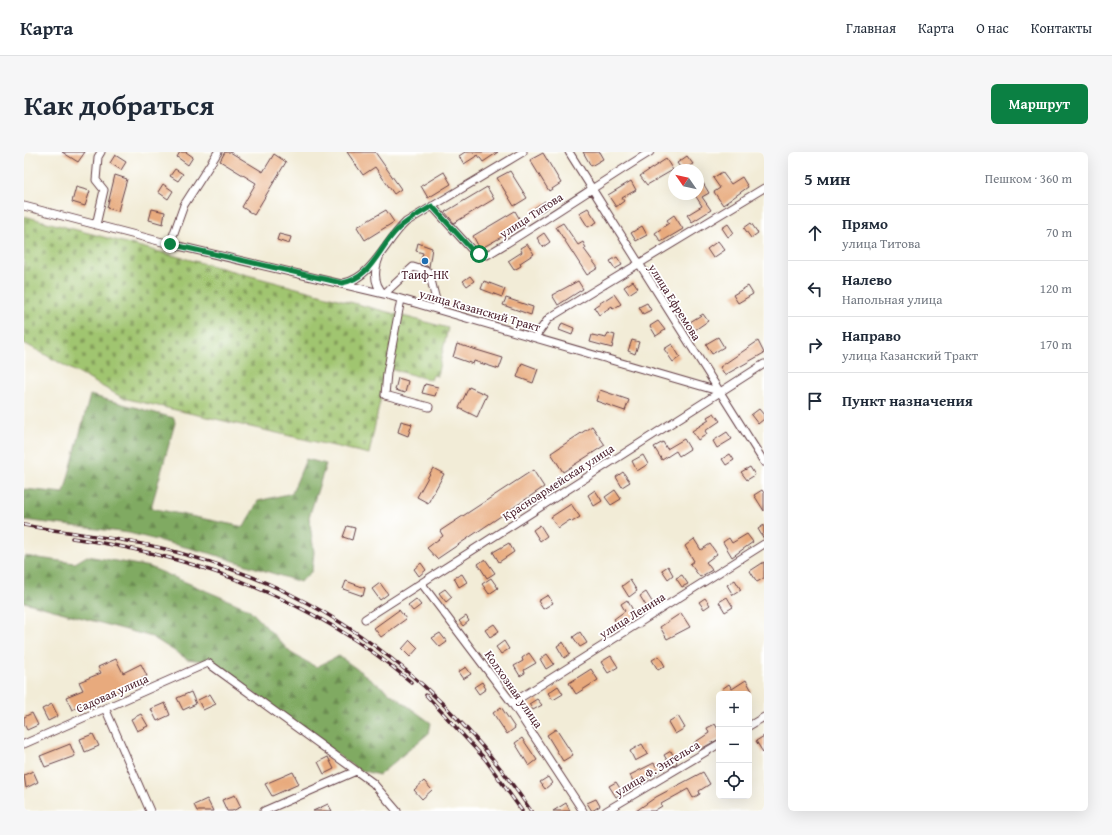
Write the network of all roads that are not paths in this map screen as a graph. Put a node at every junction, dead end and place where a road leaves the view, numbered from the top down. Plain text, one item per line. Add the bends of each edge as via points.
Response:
1 (101, 152) edge
2 (218, 152) edge
3 (523, 152) edge
4 (568, 152) edge
5 (650, 152) edge
6 (591, 188) junction
7 (764, 188) edge
8 (24, 206) edge
9 (432, 206) junction
10 (96, 225) junction
11 (170, 244) junction
12 (380, 252) junction
13 (638, 263) junction
14 (342, 283) junction
15 (384, 294) junction
16 (401, 299) junction
17 (438, 308) junction
18 (535, 337) junction
19 (764, 364) edge
20 (718, 391) junction
21 (429, 407) dead end
22 (764, 462) edge
23 (764, 544) edge
24 (422, 584) junction
25 (365, 619) dead end
26 (512, 703) junction
27 (105, 708) junction
28 (764, 718) edge
29 (752, 724) edge
30 (24, 744) edge
31 (716, 746) edge
32 (356, 771) junction
33 (150, 811) edge
34 (264, 811) edge
35 (397, 811) edge
36 (583, 811) edge
37 (606, 811) edge

1 - 10 street via 98,157 96,180 104,190
2 - 11 street via 184,205
3 - 9 street
4 - 6 street, улица Ефремова
5 - 6 street, улица Титова
6 - 9 street, улица Титова via 542,223 487,255 472,250
6 - 13 street, улица Ефремова
7 - 13 street
8 - 10 street, улица Казанский Тракт
9 - 12 street via 398,229
10 - 11 street, улица Казанский Тракт
11 - 14 street, улица Казанский Тракт
12 - 14 street via 359,278
12 - 15 street via 375,276 377,285
13 - 18 street via 549,318
13 - 20 street, улица Ефремова
14 - 15 street, улица Казанский Тракт
15 - 16 street, улица Казанский Тракт
15 - 17 street via 414,267 429,272
16 - 17 street, улица Казанский Тракт
16 - 21 street via 385,395
17 - 18 street, улица Казанский Тракт
18 - 20 street, улица Казанский Тракт
19 - 20 street, Красноармейская улица
20 - 22 street, улица Ефремова
20 - 24 street, Красноармейская улица
23 - 26 street, улица Ленина
24 - 25 street, Красноармейская улица
24 - 26 street, Колхозная улица
26 - 36 street, Колхозная улица
27 - 30 street, Садовая улица
27 - 32 street, Садовая улица via 208,663
27 - 33 street
28 - 29 street
31 - 37 street, улица Ф. Энгельса
32 - 34 street
32 - 35 street via 373,783

